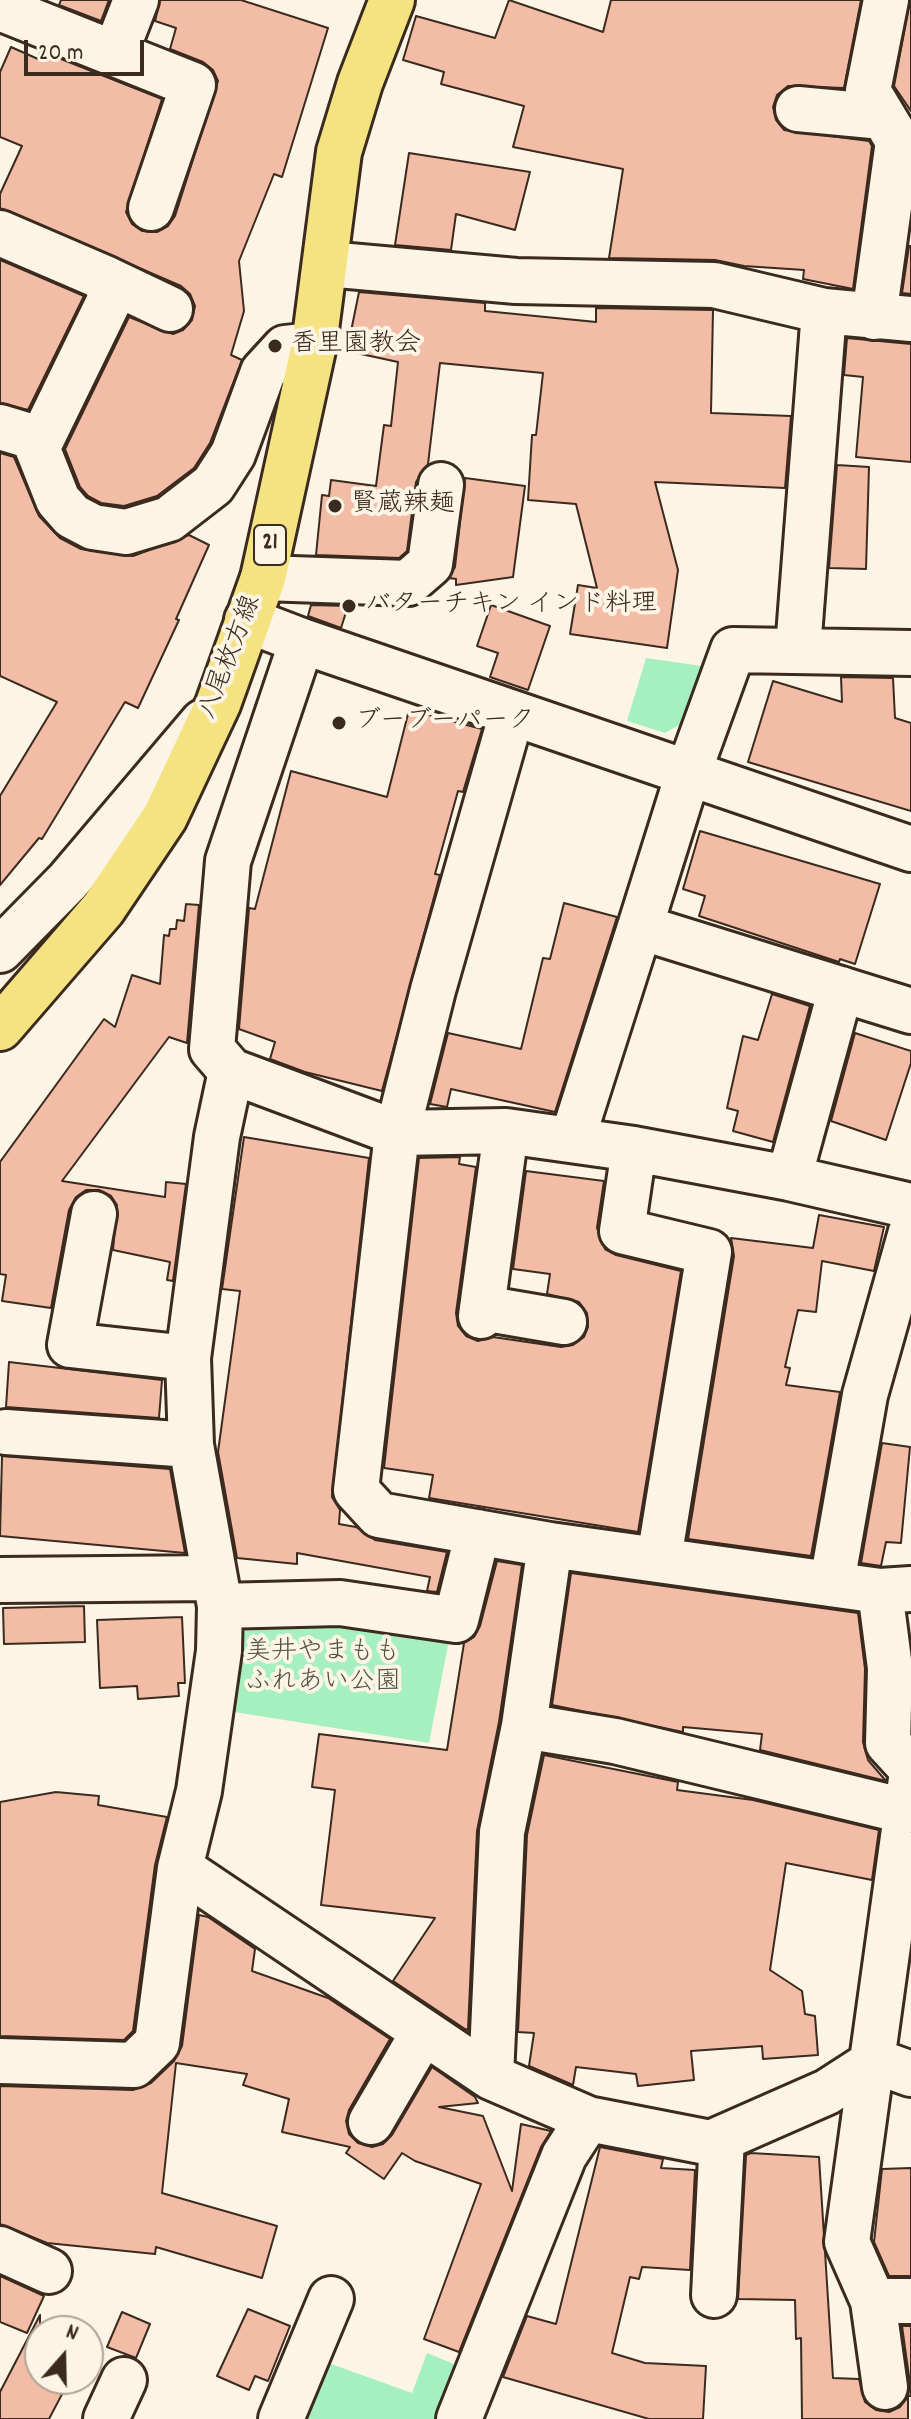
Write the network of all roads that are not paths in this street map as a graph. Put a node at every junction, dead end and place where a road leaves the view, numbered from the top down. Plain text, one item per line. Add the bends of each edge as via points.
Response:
1 (136, 0) edge
2 (392, 0) edge
3 (886, 0) edge
4 (0, 8) edge
5 (115, 54) junction
6 (798, 109) dead end
7 (883, 117) junction
8 (151, 208) dead end
9 (0, 233) edge
10 (327, 264) junction
11 (107, 279) junction
12 (170, 309) dead end
13 (824, 311) junction
14 (893, 318) edge
15 (314, 345) junction
16 (0, 427) edge
17 (38, 447) junction
18 (441, 485) dead end
19 (263, 578) junction
20 (247, 620) junction
21 (302, 641) junction
22 (798, 649) junction
23 (911, 653) edge
24 (218, 704) junction
25 (512, 713) junction
26 (689, 771) junction
27 (911, 849) edge
28 (640, 927) junction
29 (0, 950) edge
30 (841, 989) junction
31 (911, 1011) edge
32 (0, 1028) edge
33 (231, 1071) junction
34 (506, 1131) junction
35 (397, 1133) junction
36 (572, 1140) junction
37 (634, 1149) junction
38 (789, 1178) junction
39 (911, 1206) edge
40 (94, 1214) dead end
41 (911, 1232) edge
42 (564, 1322) dead end
43 (188, 1358) junction
44 (6, 1432) dead end
45 (191, 1445) junction
46 (478, 1532) junction
47 (550, 1545) junction
48 (659, 1559) junction
49 (0, 1580) edge
50 (832, 1583) junction
51 (896, 1590) edge
52 (217, 1592) junction
53 (524, 1726) junction
54 (911, 1768) edge
55 (908, 1795) edge
56 (180, 1868) junction
57 (423, 2033) junction
58 (0, 2061) edge
59 (893, 2067) edge
60 (491, 2077) junction
61 (588, 2119) junction
62 (371, 2122) dead end
63 (722, 2138) junction
64 (0, 2249) edge
65 (49, 2271) dead end
66 (714, 2295) dead end
67 (331, 2299) dead end
68 (892, 2301) edge
69 (124, 2380) dead end
70 (885, 2387) dead end
71 (106, 2419) edge
72 (281, 2419) edge
73 (459, 2419) edge

1 - 5 street
2 - 10 main road, 八尾枚方線 / 21 via 339,152
3 - 7 street via 868,91
4 - 5 street
5 - 8 street via 193,85
6 - 7 street
7 - 14 street via 898,141
9 - 11 street
10 - 13 street via 516,281 714,285
10 - 15 main road, 八尾枚方線 / 21
11 - 12 street
11 - 17 street via 110,299
13 - 14 street
13 - 22 street
15 - 17 street via 285,348 263,372 233,454 213,485 169,519 126,532 93,527 72,516 58,500
15 - 19 main road, 八尾枚方線 / 21
16 - 17 street via 33,437
18 - 19 street via 430,564 408,583
19 - 20 main road, 八尾枚方線 / 21
20 - 21 street
20 - 24 main road, 八尾枚方線 / 21
21 - 25 street via 392,681
21 - 33 street via 228,861 212,1049
22 - 23 street
22 - 26 street via 733,650
24 - 29 street via 68,881
24 - 32 main road, 八尾枚方線 / 21 via 165,817 112,896
25 - 26 street
25 - 35 street
26 - 27 street
26 - 28 street
28 - 30 street
28 - 36 street
30 - 31 street
30 - 38 street
33 - 35 street
33 - 43 street via 217,1137
34 - 35 street
34 - 36 street
34 - 42 street via 482,1312
35 - 46 street via 356,1490 379,1515
36 - 37 street
37 - 38 street
37 - 48 street via 622,1231 709,1252
38 - 39 street
40 - 43 street via 70,1345
41 - 50 street via 865,1395
43 - 45 street
44 - 45 street
45 - 52 street
46 - 47 street
46 - 52 street via 456,1620
47 - 48 street
47 - 53 street
48 - 50 street
49 - 52 street
50 - 51 street
51 - 54 street via 888,1743
52 - 56 street via 219,1651 199,1791
53 - 55 street
53 - 60 street via 502,1832
55 - 59 street
56 - 57 street
56 - 58 street via 157,2043 134,2065
57 - 60 street
57 - 62 street
59 - 63 street
59 - 68 street via 847,2242
60 - 61 street
61 - 63 street via 711,2143
61 - 73 street via 564,2156
63 - 66 street
64 - 65 street
67 - 72 street
68 - 70 street
69 - 71 street

